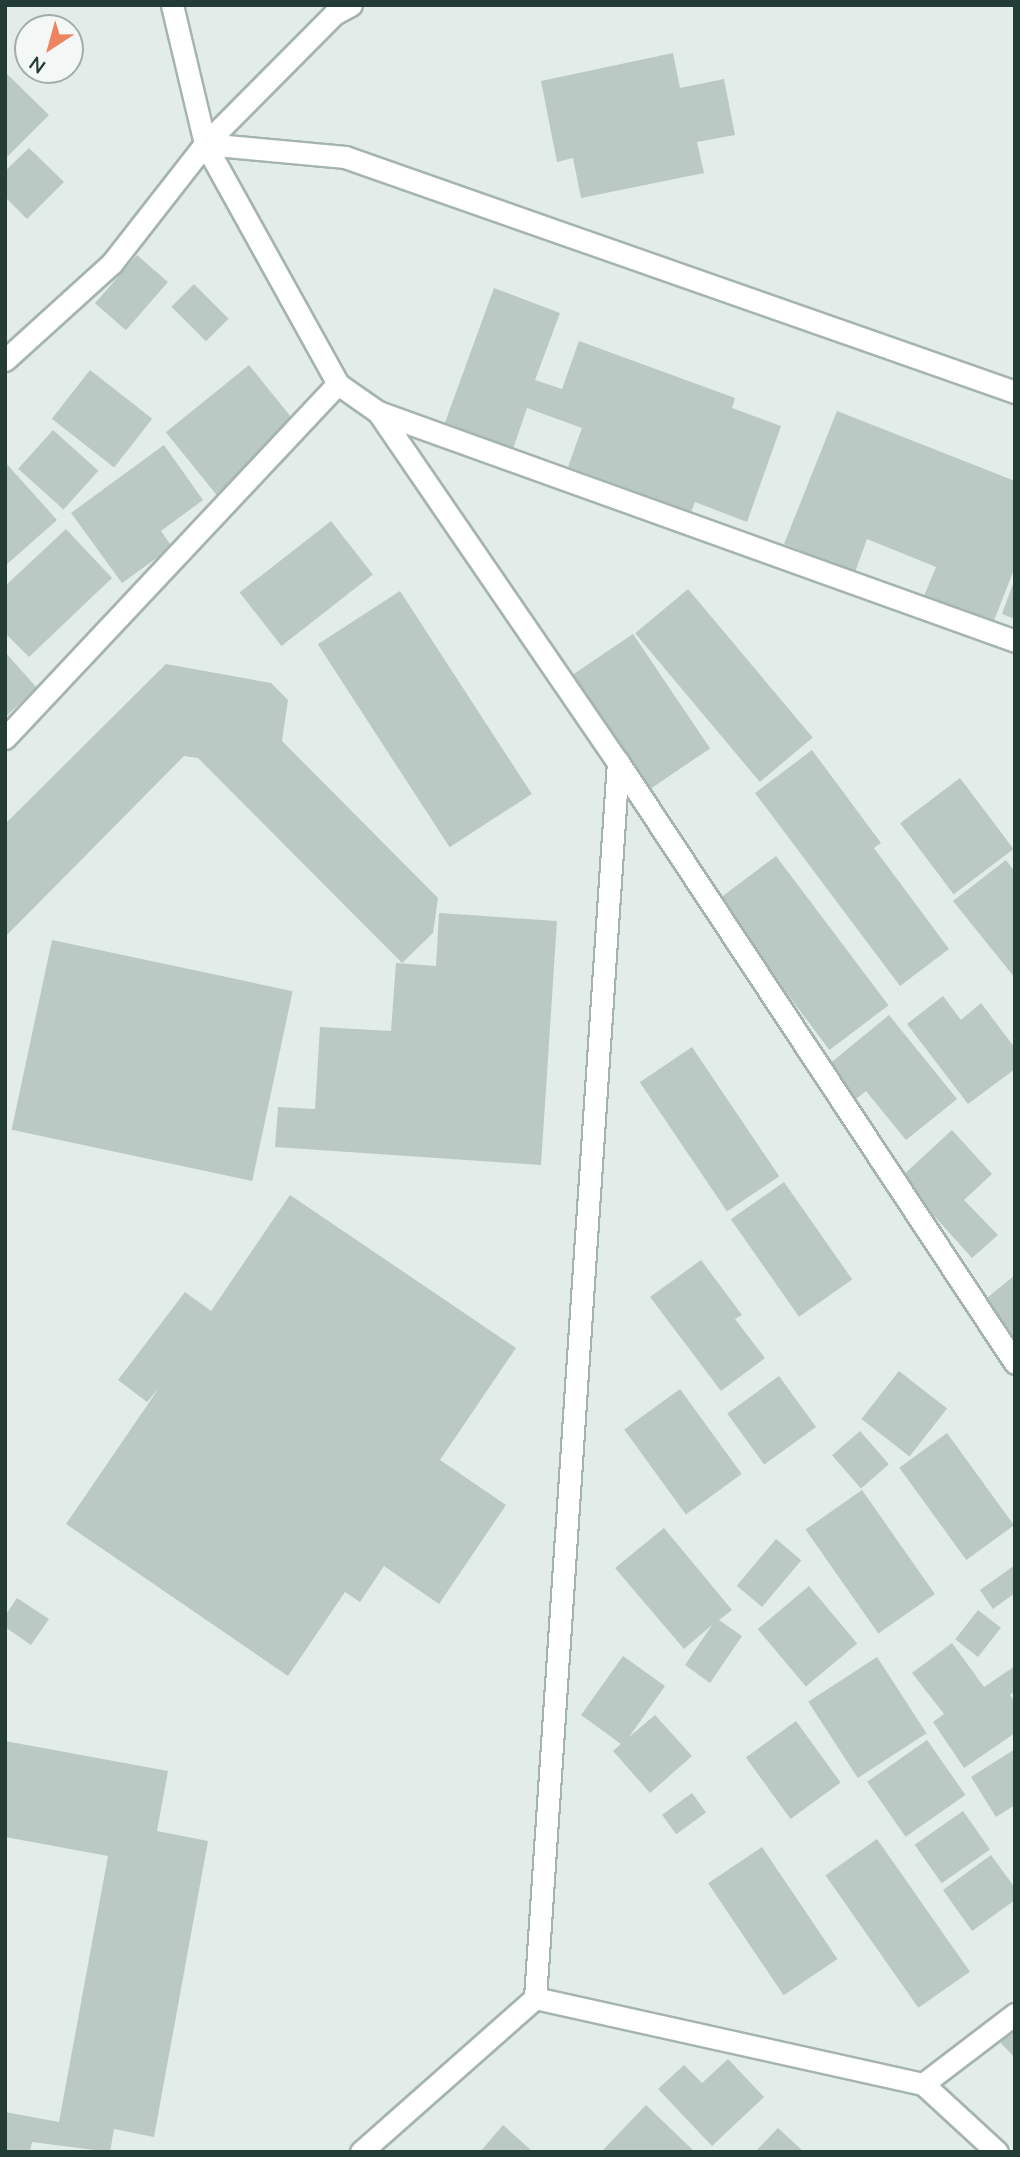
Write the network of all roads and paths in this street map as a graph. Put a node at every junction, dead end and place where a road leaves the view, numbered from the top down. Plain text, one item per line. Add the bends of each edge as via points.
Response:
1 (172, 5) edge
2 (351, 5) edge
3 (205, 144) junction
4 (5, 360) edge
5 (338, 384) junction
6 (1015, 392) edge
7 (378, 412) junction
8 (1015, 641) edge
9 (5, 738) edge
10 (618, 762) junction
11 (1015, 1363) edge
12 (535, 1998) junction
13 (1015, 2014) edge
14 (923, 2084) junction
15 (361, 2152) edge
16 (997, 2152) edge

1 - 3 street
2 - 3 street via 334,14
3 - 4 street via 112,263
3 - 5 street
3 - 6 street via 345,158
5 - 7 street
5 - 9 street
7 - 8 street
7 - 10 street
10 - 11 street
10 - 12 street
12 - 14 street
12 - 15 street
13 - 14 street
14 - 16 street

